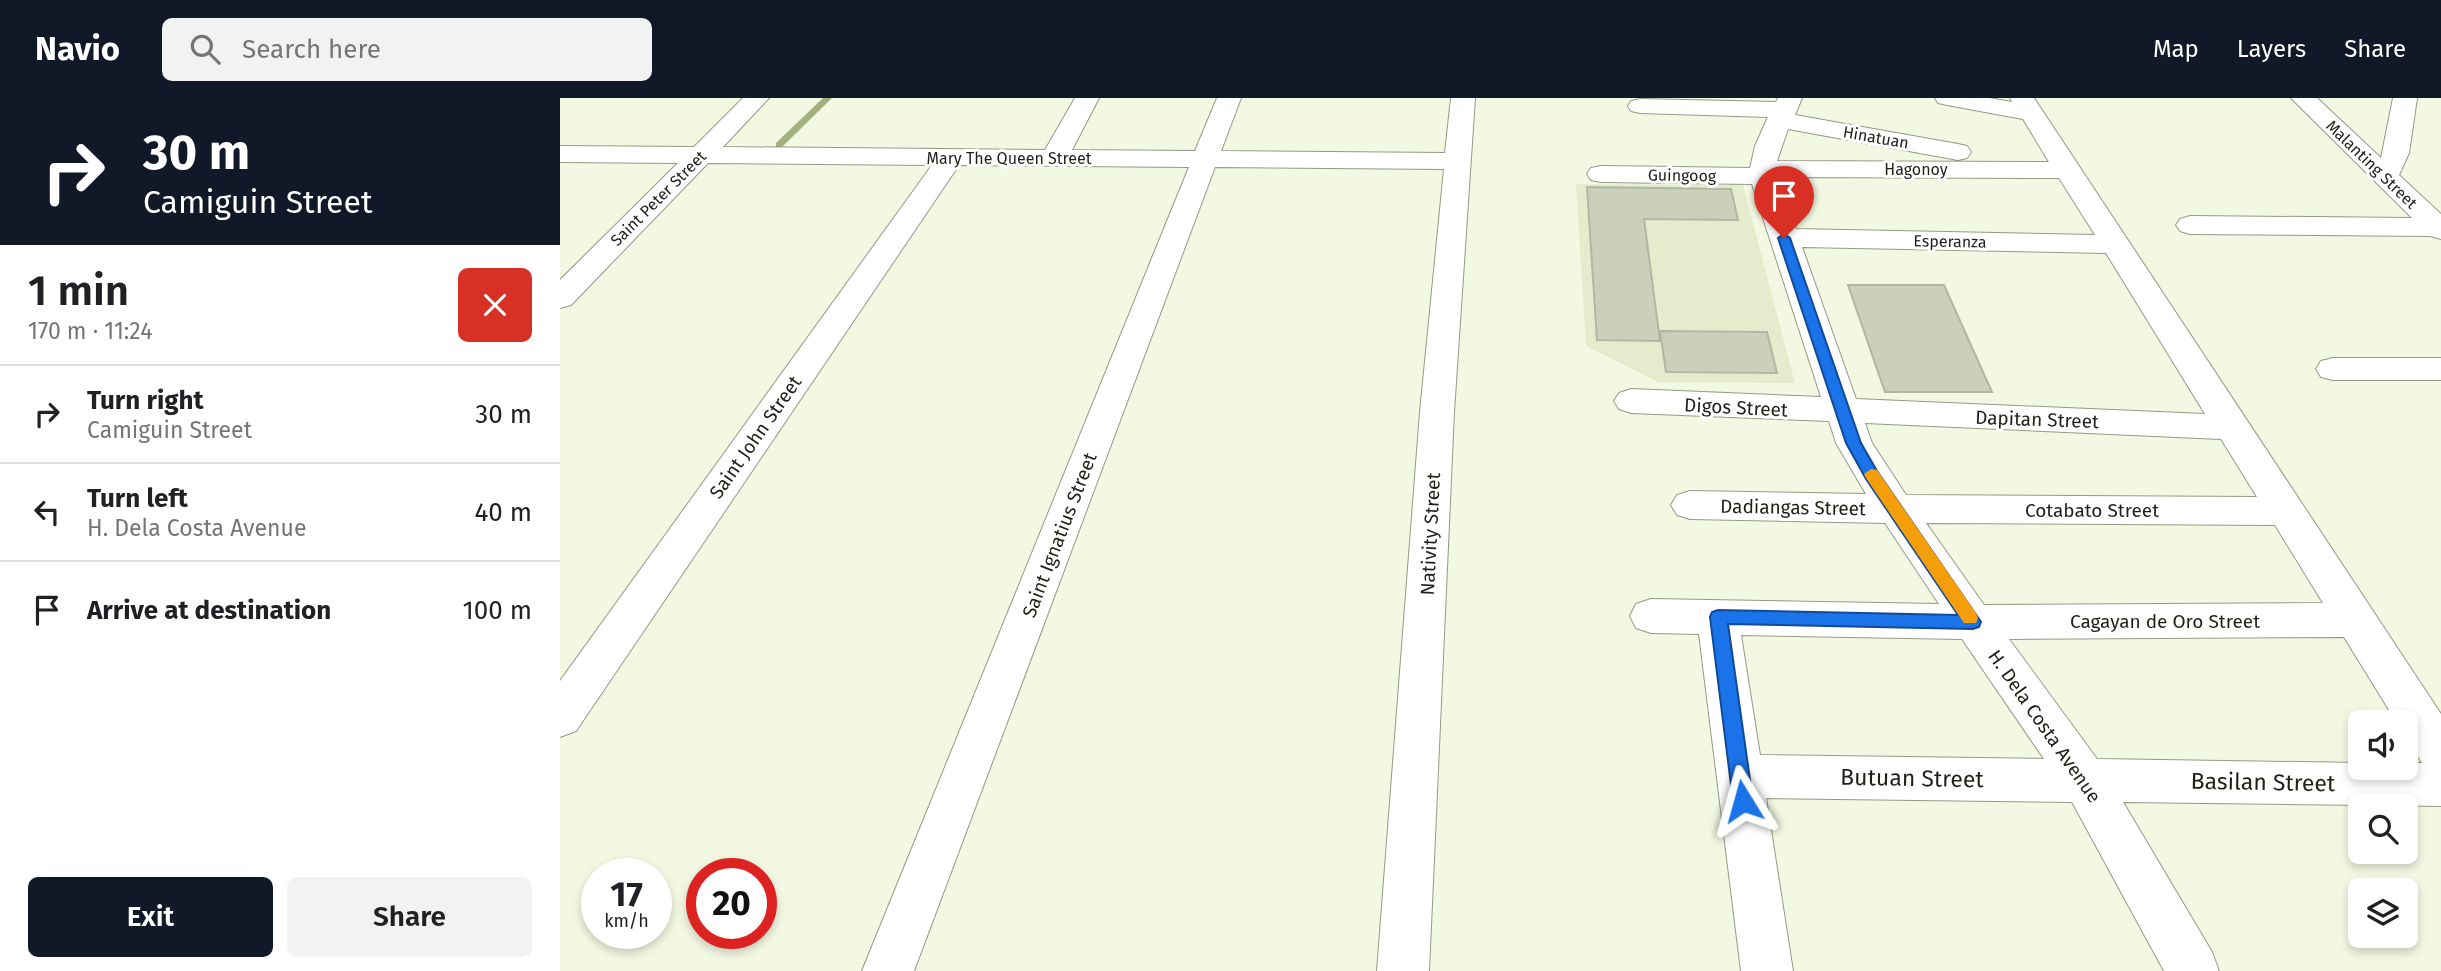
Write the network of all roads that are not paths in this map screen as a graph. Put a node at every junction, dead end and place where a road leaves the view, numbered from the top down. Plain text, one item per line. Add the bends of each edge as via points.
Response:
1 (757, 98) edge
2 (1087, 98) edge
3 (1229, 98) edge
4 (1463, 98) edge
5 (1947, 98) edge
6 (2303, 98) edge
7 (2404, 98) edge
8 (2027, 105) edge
9 (1640, 106) dead end
10 (1785, 109) edge
11 (560, 154) edge
12 (701, 155) junction
13 (1971, 155) dead end
14 (951, 157) junction
15 (1054, 158) junction
16 (1206, 159) junction
17 (1458, 161) junction
18 (2069, 170) junction
19 (1763, 173) junction
20 (1601, 174) dead end
21 (2385, 177) junction
22 (2437, 224) edge
23 (2190, 225) dead end
24 (1784, 238) junction
25 (2117, 244) junction
26 (560, 298) edge
27 (2333, 369) dead end
28 (2441, 369) edge
29 (1631, 401) dead end
30 (1841, 412) junction
31 (2233, 427) junction
32 (1690, 505) dead end
33 (1896, 509) junction
34 (2287, 512) junction
35 (1651, 616) dead end
36 (1718, 617) junction
37 (2356, 620) junction
38 (1973, 622) junction
39 (560, 717) edge
40 (2441, 753) edge
41 (1740, 776) junction
42 (2085, 780) junction
43 (2441, 785) edge
44 (888, 971) edge
45 (1404, 971) edge
46 (1767, 971) edge
47 (2193, 971) edge

1 - 12 street, Saint Peter Street
2 - 15 street
3 - 16 street, Saint Ignatius Street
4 - 17 street, Nativity Street
5 - 8 street
6 - 21 street, Malanting Street
7 - 21 street via 2396,153
8 - 18 street
9 - 10 street, Hinatuan
10 - 13 street, Hinatuan
10 - 19 street
11 - 12 street, Mary The Queen Street
12 - 14 street, Mary The Queen Street
12 - 26 street, Saint Peter Street
14 - 15 street, Mary The Queen Street
14 - 39 street, Saint John Street
15 - 16 street, Mary The Queen Street
16 - 17 street, Mary The Queen Street
16 - 44 street, Saint Ignatius Street
17 - 45 street, Nativity Street via 1437,412
18 - 19 street, Hagonoy
18 - 25 street
19 - 20 street, Guingoog
19 - 24 street, H. Dela Costa Avenue
21 - 22 street, Malanting Street
22 - 23 street
24 - 25 street, Esperanza
24 - 30 street, H. Dela Costa Avenue
25 - 31 street
27 - 28 street
29 - 30 street, Digos Street
30 - 31 street, Dapitan Street
30 - 33 street, H. Dela Costa Avenue via 1860,454
31 - 34 street
32 - 33 street, Dadiangas Street
33 - 34 street, Cotabato Street
33 - 38 street, H. Dela Costa Avenue
34 - 37 street
35 - 36 street, Cagayan de Oro Street
36 - 38 street, Cagayan de Oro Street
36 - 41 street
37 - 38 street, Cagayan de Oro Street
37 - 40 street
38 - 42 street, H. Dela Costa Avenue
41 - 42 street, Butuan Street
41 - 46 street
42 - 43 street, Basilan Street
42 - 47 street, H. Dela Costa Avenue

